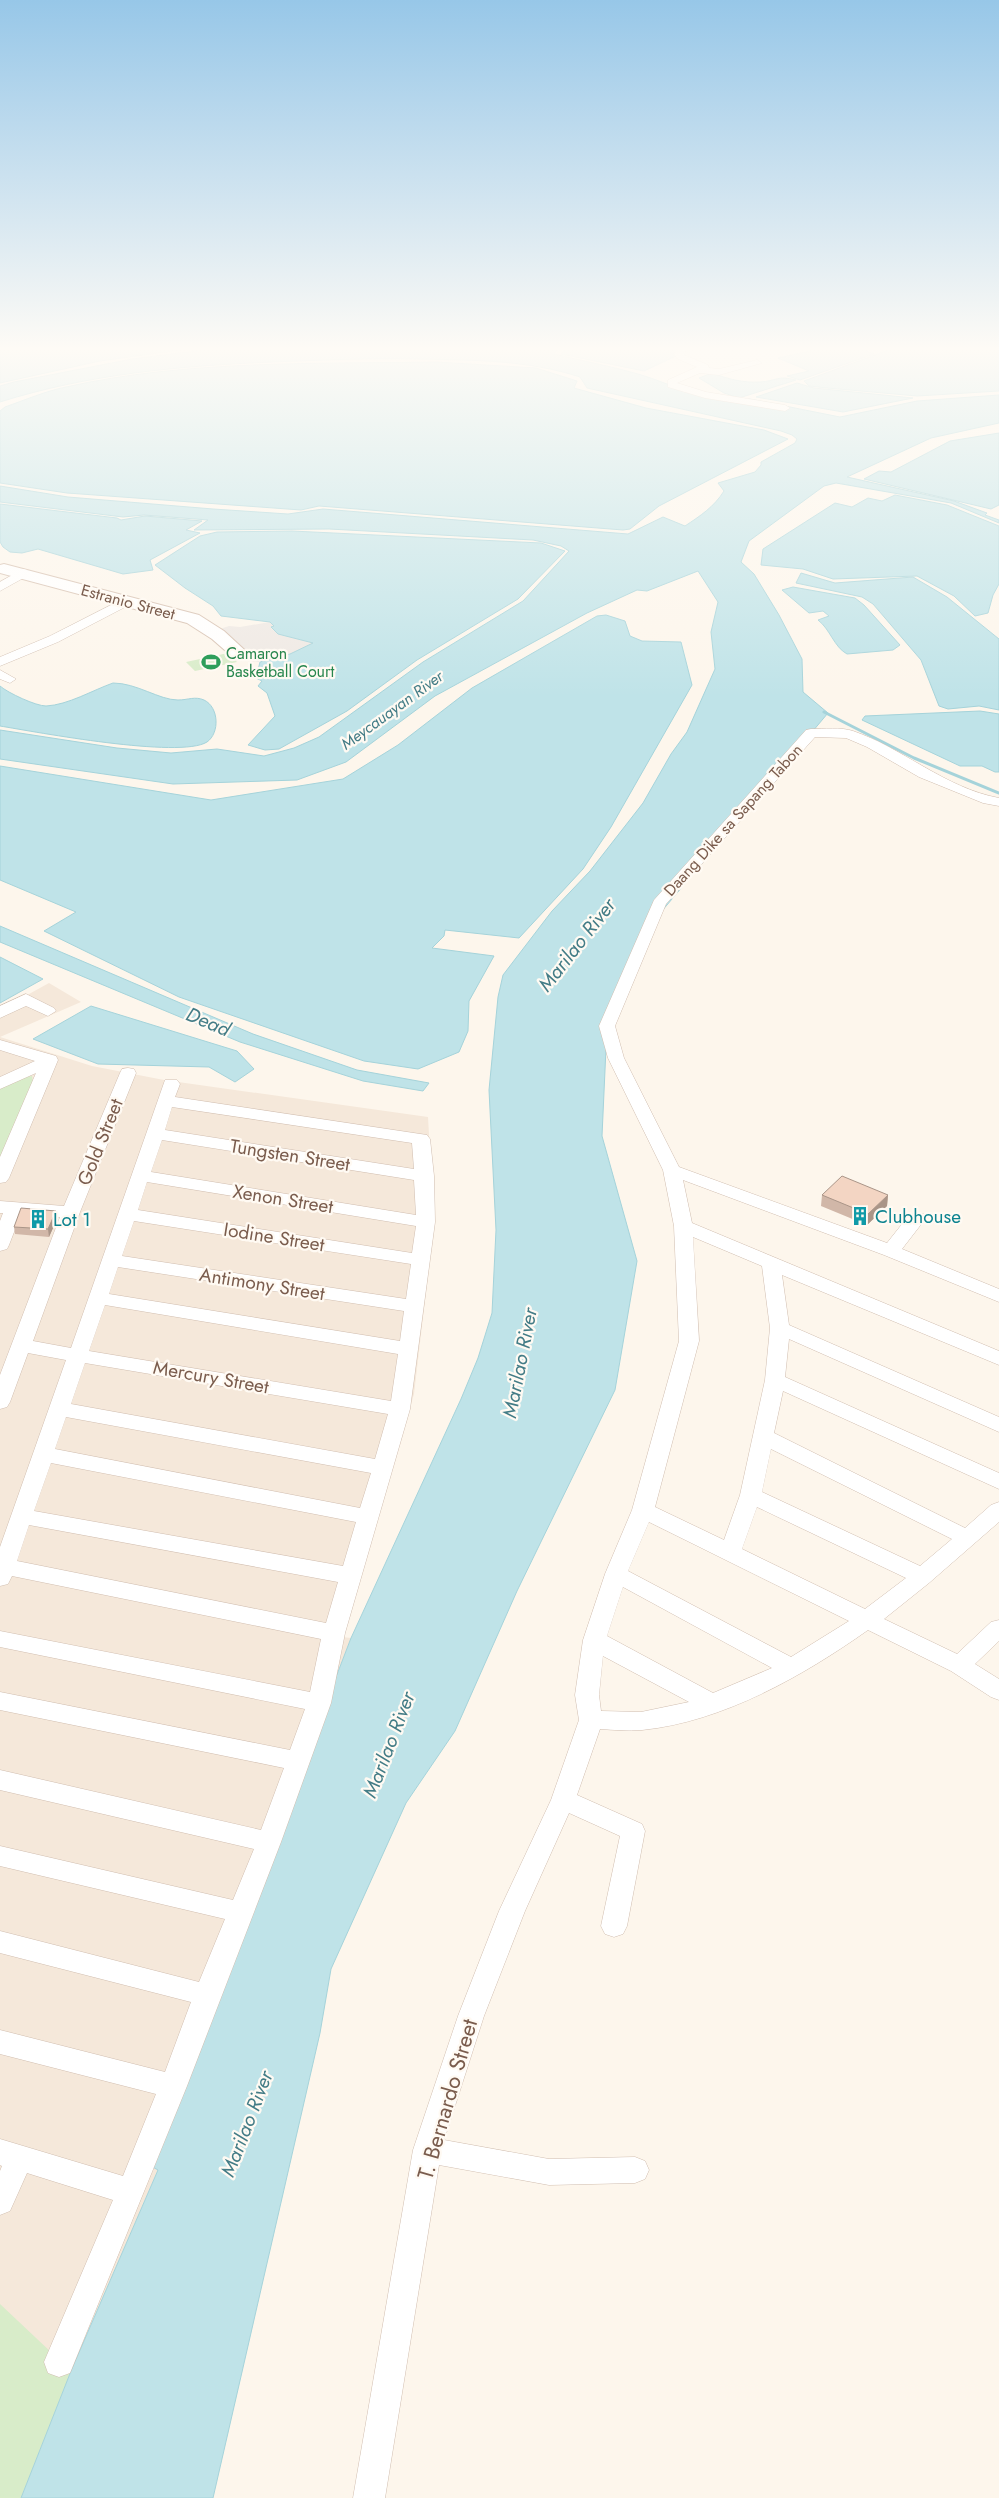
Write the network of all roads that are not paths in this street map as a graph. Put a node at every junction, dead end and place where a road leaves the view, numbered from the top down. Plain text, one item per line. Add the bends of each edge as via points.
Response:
1 (4, 570) dead end
2 (23, 573) junction
3 (0, 587) edge
4 (125, 602) junction
5 (6, 644) dead end
6 (25, 651) junction
7 (241, 655) dead end
8 (0, 662) edge
9 (999, 802) edge
10 (48, 1011) dead end
11 (0, 1013) edge
12 (0, 1046) edge
13 (50, 1060) junction
14 (128, 1073) dead end
15 (0, 1084) edge
16 (636, 1095) joint
17 (155, 1134) junction
18 (672, 1170) junction
19 (140, 1176) junction
20 (425, 1176) junction
21 (0, 1178) edge
22 (7, 1208) edge
23 (71, 1212) junction
24 (126, 1214) junction
25 (917, 1218) dead end
26 (426, 1222) junction
27 (684, 1226) junction
28 (0, 1245) edge
29 (891, 1251) junction
30 (110, 1260) junction
31 (422, 1260) junction
32 (771, 1264) junction
33 (999, 1296) edge
34 (97, 1298) junction
35 (415, 1307) junction
36 (780, 1328) junction
37 (22, 1346) junction
38 (408, 1349) junction
39 (77, 1354) junction
40 (999, 1359) edge
41 (775, 1380) junction
42 (0, 1402) edge
43 (58, 1409) junction
44 (400, 1409) junction
45 (999, 1425) edge
46 (764, 1437) junction
47 (43, 1454) junction
48 (382, 1468) junction
49 (999, 1482) edge
50 (751, 1495) junction
51 (643, 1510) junction
52 (999, 1510) edge
53 (22, 1516) junction
54 (368, 1516) junction
55 (968, 1538) junction
56 (731, 1551) junction
57 (2, 1572) edge
58 (616, 1574) junction
59 (351, 1576) junction
60 (922, 1576) junction
61 (866, 1621) junction
62 (999, 1628) edge
63 (334, 1632) junction
64 (0, 1639) edge
65 (594, 1640) junction
66 (958, 1665) junction
67 (792, 1668) junction
68 (999, 1691) edge
69 (0, 1701) edge
70 (319, 1703) junction
71 (713, 1704) junction
72 (591, 1720) junction
73 (298, 1761) junction
74 (0, 1780) edge
75 (564, 1800) junction
76 (269, 1842) junction
77 (0, 1856) edge
78 (240, 1912) junction
79 (614, 1926) dead end
80 (0, 1942) edge
81 (207, 1996) junction
82 (0, 2042) edge
83 (174, 2086) junction
84 (427, 2150) junction
85 (10, 2155) edge
86 (634, 2170) dead end
87 (131, 2192) junction
88 (0, 2202) edge
89 (59, 2362) dead end
90 (368, 2498) edge

1 - 2 street, Estranio Street
2 - 3 street
2 - 4 street, Estranio Street
4 - 6 street
4 - 7 street, Estranio Street via 193,619
5 - 6 street
6 - 8 street
9 - 16 street, Daang Dike sa Sapang Tabon via 924,774 848,734 811,733 659,903 607,1026 616,1058
10 - 11 street via 26,999
12 - 13 street
13 - 15 street
13 - 21 street
14 - 23 street, Gold Street
16 - 18 street
17 - 19 street
17 - 20 street, Tungsten Street
17 - 20 street via 168,1092 421,1139
18 - 27 street
18 - 29 street
19 - 24 street
19 - 26 street, Xenon Street
20 - 26 street
22 - 23 street
22 - 28 street
23 - 37 street, Gold Street
24 - 30 street
24 - 31 street, Iodine Street
25 - 29 street
26 - 31 street
27 - 32 street
27 - 51 street via 689,1341
29 - 33 street
30 - 34 street
30 - 35 street, Antimony Street
31 - 35 street
32 - 36 street
32 - 40 street
34 - 38 street
34 - 39 street
35 - 38 street
36 - 41 street
36 - 45 street
37 - 39 street, Mercury Street
37 - 42 street, Gold Street
38 - 44 street
39 - 43 street
39 - 44 street, Mercury Street
41 - 46 street
41 - 49 street
43 - 47 street
43 - 48 street
44 - 48 street
46 - 50 street
46 - 55 street
47 - 53 street
47 - 54 street
48 - 54 street
50 - 56 street
50 - 60 street
51 - 56 street
51 - 58 street
52 - 55 street
53 - 57 street
53 - 59 street
54 - 59 street
55 - 60 street
56 - 61 street
57 - 63 street
58 - 65 street
58 - 67 street
59 - 63 street
60 - 61 street
61 - 66 street
61 - 67 street
62 - 66 street
63 - 70 street
64 - 70 street
65 - 71 street
65 - 72 street via 587,1695
66 - 68 street
67 - 71 street
69 - 73 street
70 - 73 street
71 - 72 street via 647,1721
72 - 75 street, T. Bernardo Street
73 - 76 street
74 - 76 street
75 - 79 street via 633,1831
75 - 84 street, T. Bernardo Street via 501,1937
76 - 78 street
77 - 78 street
78 - 81 street
80 - 81 street
81 - 83 street
82 - 83 street
83 - 87 street
84 - 86 street via 549,2172
84 - 90 street, T. Bernardo Street
85 - 87 street
85 - 88 street
87 - 89 street

